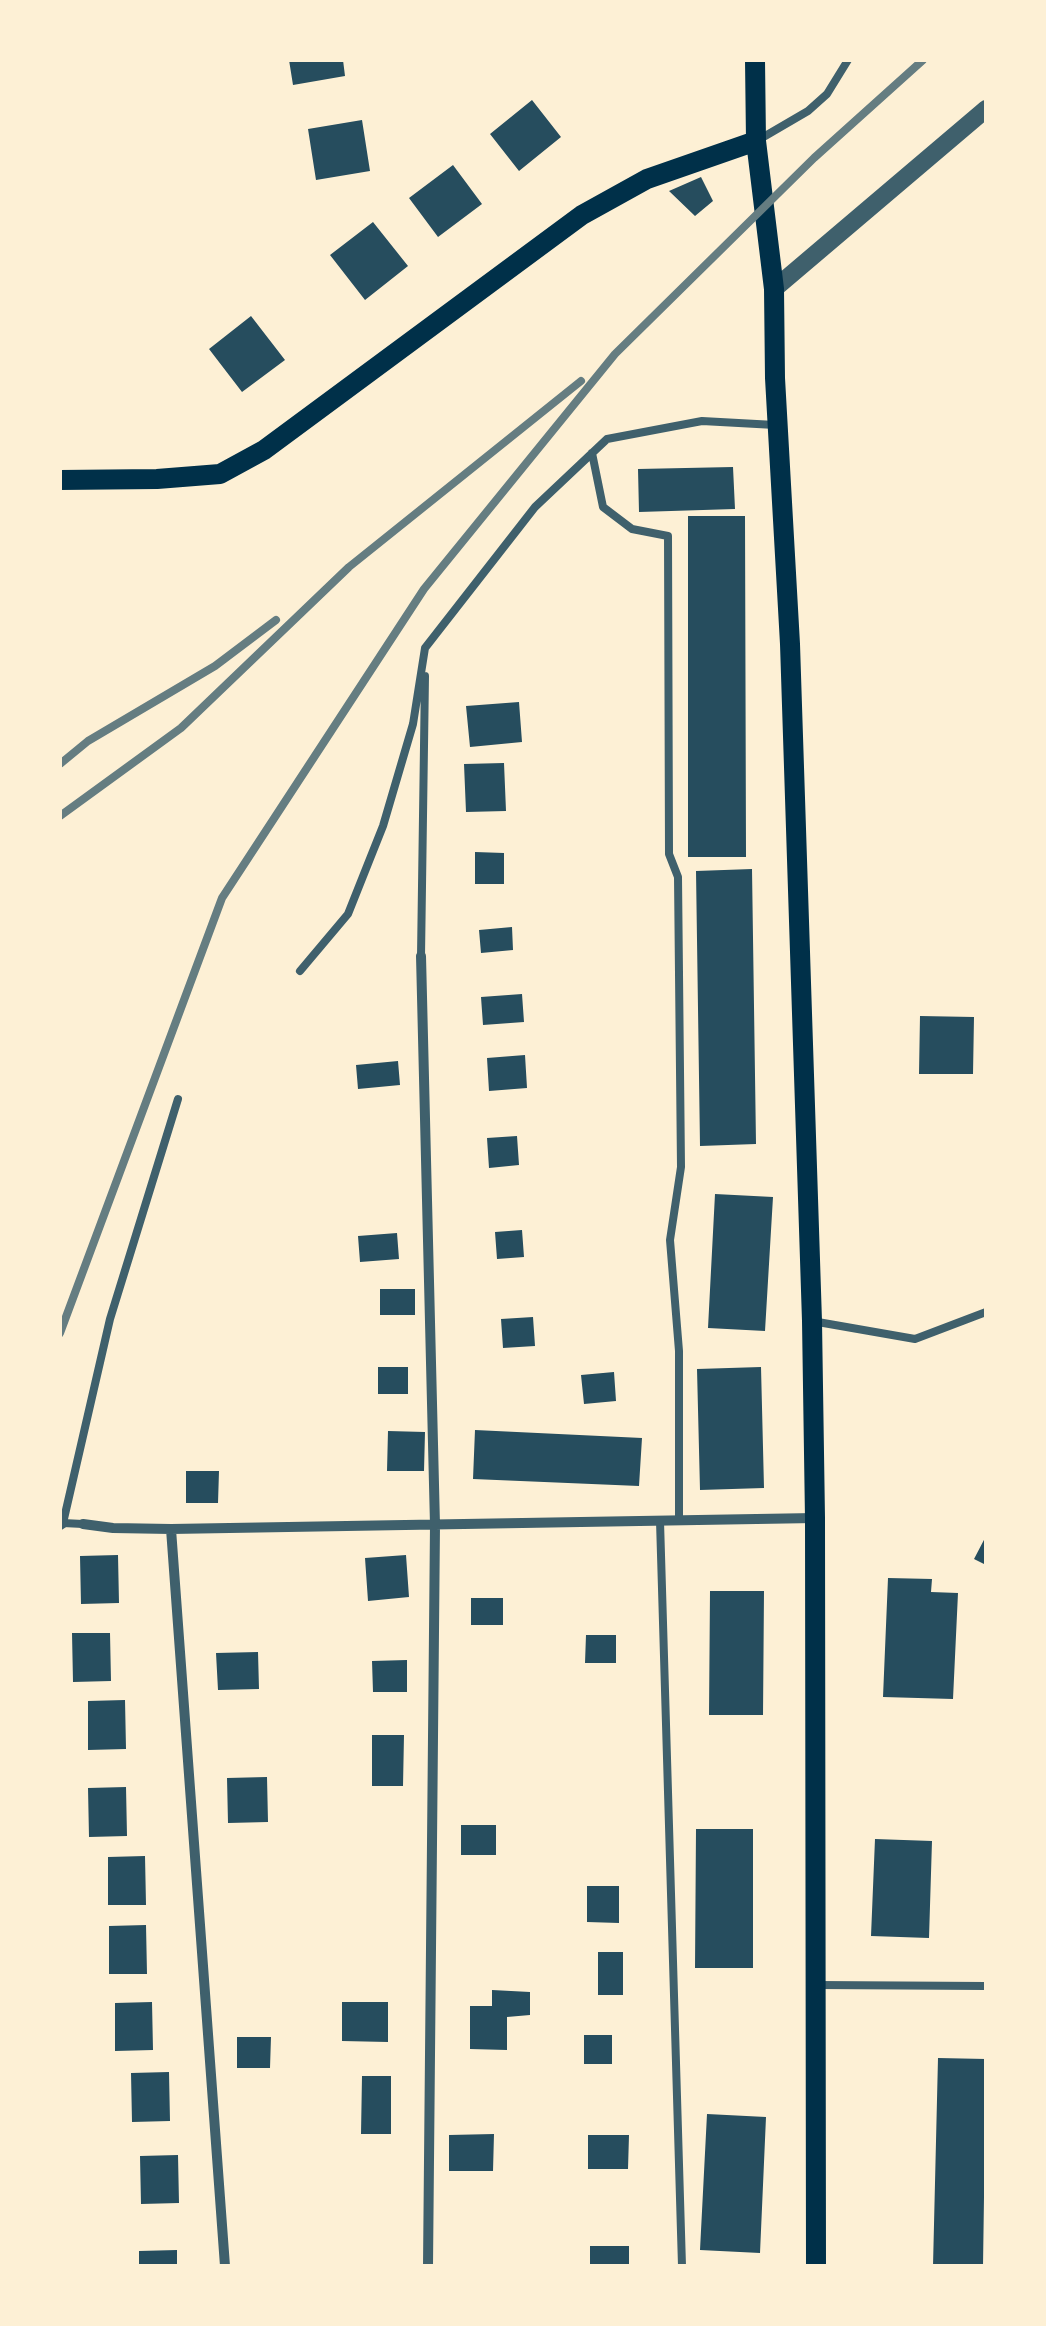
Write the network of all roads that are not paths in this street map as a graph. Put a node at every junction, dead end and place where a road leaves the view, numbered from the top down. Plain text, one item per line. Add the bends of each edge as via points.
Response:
1 (755, 60) edge
2 (848, 60) edge
3 (986, 109) edge
4 (756, 141) junction
5 (774, 289) junction
6 (779, 425) junction
7 (592, 453) junction
8 (60, 480) edge
9 (426, 648) junction
10 (421, 956) joint
11 (300, 971) dead end
12 (178, 1098) dead end
13 (986, 1312) edge
14 (812, 1321) junction
15 (814, 1518) junction
16 (660, 1521) junction
17 (679, 1521) junction
18 (62, 1524) edge
19 (83, 1524) joint
20 (435, 1524) junction
21 (171, 1529) junction
22 (816, 1985) junction
23 (986, 1986) edge
24 (226, 2266) edge
25 (428, 2266) edge
26 (682, 2266) edge
27 (816, 2266) edge

1 - 4 main road
2 - 4 lane via 828,94
3 - 5 street
4 - 5 main road
4 - 8 main road via 647,179 582,215 264,450 220,474
5 - 6 main road
6 - 7 lane via 702,421 607,439
6 - 14 main road
7 - 9 lane via 536,506
7 - 17 lane via 603,506 632,528 668,536 668,854 678,877 681,1167 670,1240 679,1351
9 - 10 lane
9 - 11 lane via 383,826 348,914
10 - 20 street
12 - 18 lane via 110,1320
13 - 14 lane via 915,1339
14 - 15 main road
15 - 17 street
15 - 22 main road
16 - 17 street
16 - 20 street
16 - 26 lane
18 - 19 lane
19 - 21 street
20 - 21 street
20 - 25 street
21 - 24 street
22 - 23 lane
22 - 27 main road

